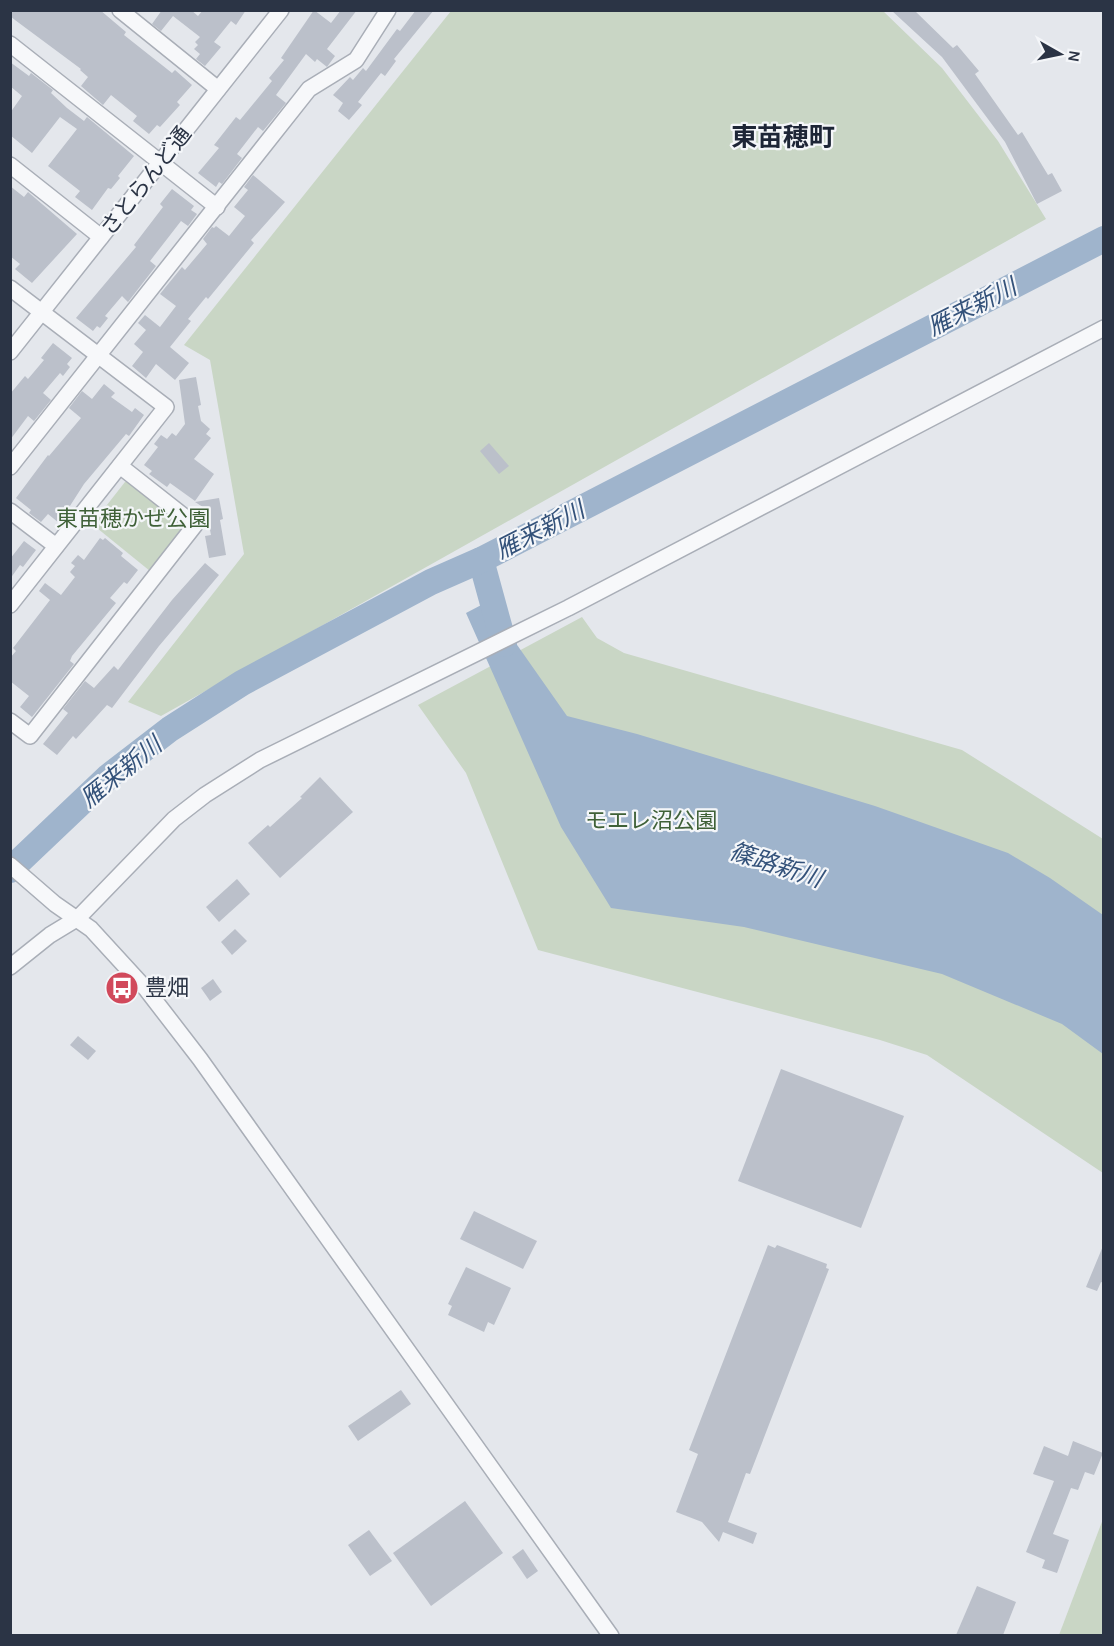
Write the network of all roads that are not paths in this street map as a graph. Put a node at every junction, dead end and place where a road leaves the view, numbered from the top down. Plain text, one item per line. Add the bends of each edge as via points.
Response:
1 (120, 10) edge
2 (281, 10) edge
3 (387, 10) edge
4 (10, 44) edge
5 (219, 89) junction
6 (160, 163) junction
7 (10, 165) edge
8 (217, 207) junction
9 (101, 237) junction
10 (10, 288) edge
11 (42, 312) junction
12 (1104, 328) edge
13 (10, 352) edge
14 (99, 357) junction
15 (120, 466) junction
16 (10, 467) edge
17 (10, 511) edge
18 (56, 546) junction
19 (10, 605) edge
20 (10, 720) edge
21 (10, 865) edge
22 (78, 918) junction
23 (10, 967) edge
24 (611, 1635) edge

1 - 5 street
2 - 5 street, さとらんど通
3 - 8 street via 356,60 309,89
4 - 6 street
5 - 6 street, さとらんど通
6 - 8 street
6 - 9 street, さとらんど通
7 - 9 street
8 - 14 street
9 - 11 street, さとらんど通
10 - 11 street
11 - 13 street, さとらんど通
11 - 14 street
12 - 22 street via 559,612 260,760 174,819
14 - 15 street via 166,407
14 - 16 street
15 - 18 street
15 - 20 street via 195,525 30,736
17 - 18 street
18 - 19 street
21 - 22 street via 55,904
22 - 23 street
22 - 24 street via 146,989 200,1059

